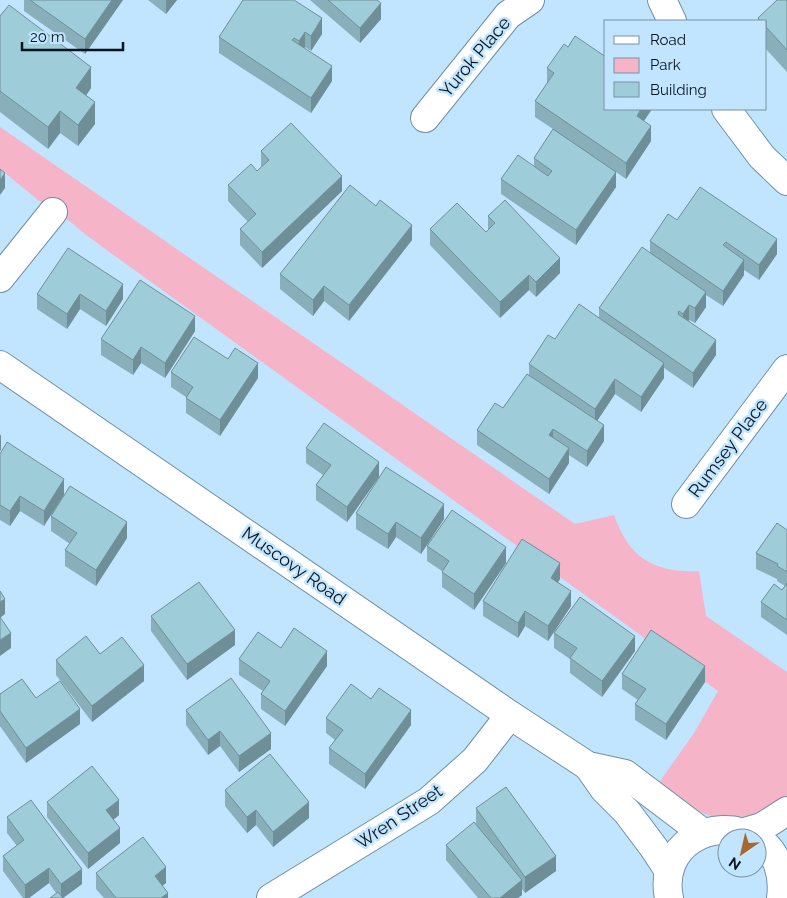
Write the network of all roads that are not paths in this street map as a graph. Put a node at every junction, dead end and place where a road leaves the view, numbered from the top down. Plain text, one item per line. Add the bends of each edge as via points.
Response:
1 (530, 0) edge
2 (662, 0) edge
3 (672, 20) edge
4 (727, 110) edge
5 (425, 118) dead end
6 (787, 181) edge
7 (54, 212) dead end
8 (0, 278) edge
9 (0, 365) edge
10 (787, 369) edge
11 (686, 504) dead end
12 (510, 715) junction
13 (588, 766) junction
14 (787, 811) edge
15 (761, 828) edge
16 (717, 830) edge
17 (703, 833) junction
18 (767, 848) edge
19 (783, 864) edge
20 (666, 889) edge
21 (271, 898) edge
22 (781, 898) edge

1 - 5 street, Yurok Place via 508,15
2 - 3 street
4 - 6 street via 762,157
7 - 8 street
9 - 12 street, Muscovy Road
10 - 11 street, Rumsey Place
12 - 13 street, Muscovy Road
12 - 21 street, Wren Street via 475,760 429,801
13 - 17 street, Muscovy Road via 626,774
13 - 20 street, Muscovy Road via 654,848
14 - 15 street
16 - 17 street
17 - 20 street via 676,855
18 - 19 street
19 - 22 street

